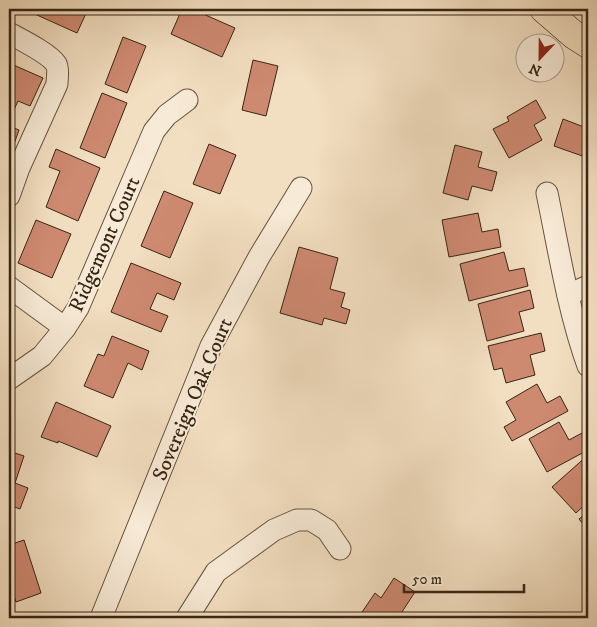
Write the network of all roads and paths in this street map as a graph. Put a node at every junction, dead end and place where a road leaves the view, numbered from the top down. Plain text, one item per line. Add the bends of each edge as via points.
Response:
1 (544, 9) edge
2 (9, 33) edge
3 (588, 44) edge
4 (188, 100) dead end
5 (301, 188) dead end
6 (547, 193) dead end
7 (9, 196) edge
8 (588, 286) edge
9 (9, 287) edge
10 (568, 295) junction
11 (65, 328) junction
12 (588, 366) edge
13 (9, 379) edge
14 (340, 550) dead end
15 (101, 618) edge
16 (187, 618) edge

1 - 3 main road
2 - 7 street via 50,58 57,70 57,84 18,168
4 - 11 street, Ridgemont Court via 167,115 154,131 78,308
5 - 15 street, Sovereign Oak Court via 259,257 212,346
6 - 10 street
8 - 10 street
9 - 11 street
10 - 12 street
11 - 13 street, Ridgemont Court via 42,356
14 - 16 street via 327,530 311,520 297,520 274,530 216,572

